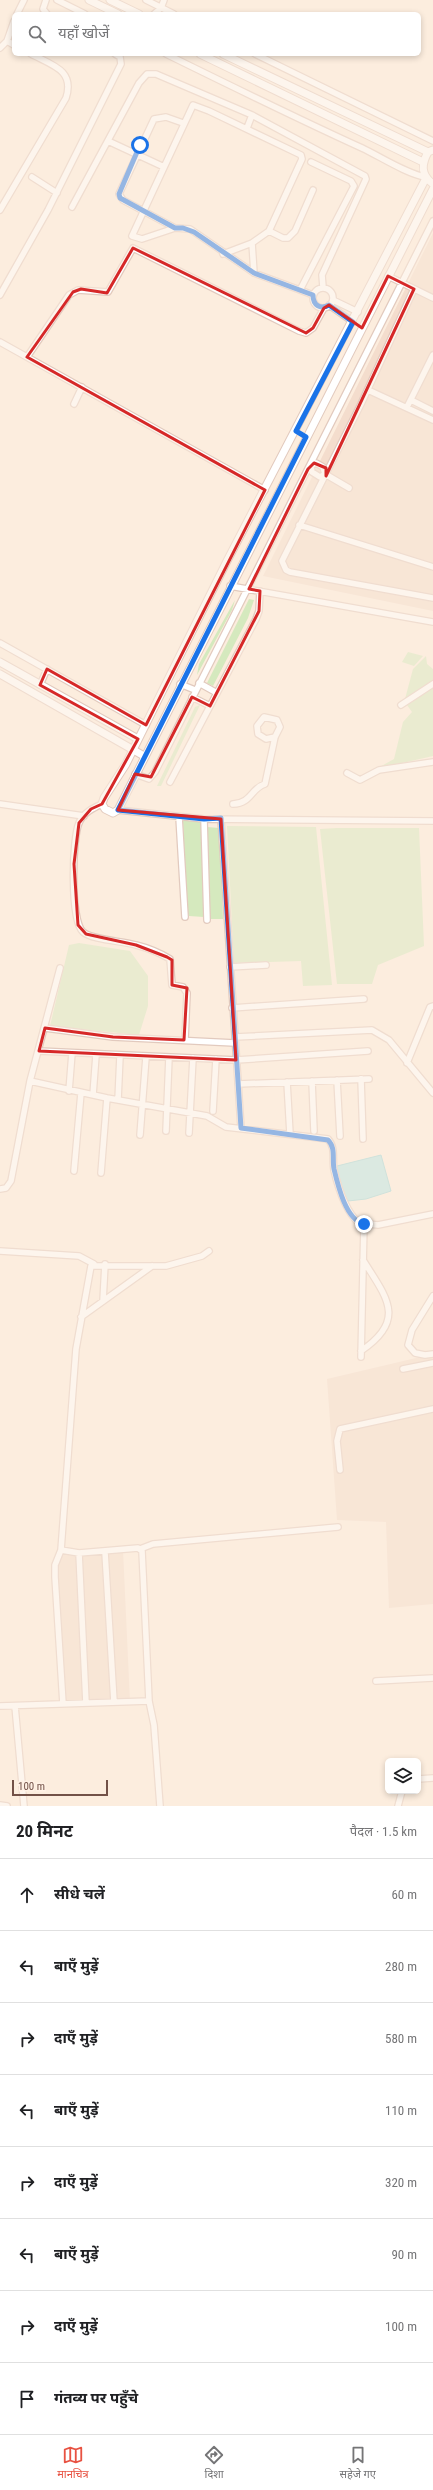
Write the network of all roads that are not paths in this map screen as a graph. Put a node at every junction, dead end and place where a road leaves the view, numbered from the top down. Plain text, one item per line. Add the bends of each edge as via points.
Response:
1 (24, 0) edge
2 (46, 0) edge
3 (57, 0) edge
4 (89, 0) edge
5 (110, 0) edge
6 (146, 0) edge
7 (164, 0) edge
8 (161, 8) junction
9 (19, 12) edge
10 (45, 12) edge
11 (82, 12) edge
12 (114, 12) edge
13 (135, 12) edge
14 (156, 12) edge
15 (170, 12) edge
16 (12, 27) edge
17 (7, 41) junction
18 (12, 44) edge
19 (0, 48) edge
20 (35, 56) edge
21 (118, 56) edge
22 (170, 56) edge
23 (204, 56) edge
24 (227, 56) edge
25 (259, 56) edge
26 (252, 115) junction
27 (183, 123) junction
28 (247, 128) junction
29 (108, 141) junction
30 (433, 141) edge
31 (430, 151) edge
32 (136, 154) junction
33 (311, 162) dead end
34 (423, 162) junction
35 (164, 167) junction
36 (32, 177) dead end
37 (426, 178) junction
38 (433, 184) edge
39 (433, 188) edge
40 (313, 190) dead end
41 (57, 193) junction
42 (72, 207) dead end
43 (0, 210) edge
44 (143, 210) junction
45 (433, 221) edge
46 (175, 228) junction
47 (269, 231) junction
48 (139, 238) junction
49 (252, 243) junction
50 (136, 249) junction
51 (223, 254) junction
52 (254, 273) junction
53 (388, 276) junction
54 (402, 283) junction
55 (323, 287) junction
56 (414, 289) junction
57 (300, 290) junction
58 (0, 295) edge
59 (313, 295) junction
60 (433, 298) edge
61 (329, 304) junction
62 (358, 312) junction
63 (353, 322) junction
64 (0, 342) edge
65 (433, 355) edge
66 (27, 357) junction
67 (82, 387) junction
68 (368, 390) junction
69 (411, 400) junction
70 (74, 404) dead end
71 (407, 408) junction
72 (433, 411) edge
73 (433, 420) edge
74 (296, 431) junction
75 (306, 437) junction
76 (311, 465) junction
77 (326, 475) junction
78 (349, 488) dead end
79 (265, 490) junction
80 (299, 525) junction
81 (433, 567) edge
82 (230, 586) junction
83 (249, 589) junction
84 (260, 591) junction
85 (433, 598) edge
86 (433, 622) edge
87 (0, 643) edge
88 (0, 662) edge
89 (47, 669) junction
90 (0, 674) edge
91 (199, 683) junction
92 (180, 684) junction
93 (433, 684) edge
94 (40, 685) junction
95 (196, 690) junction
96 (217, 693) junction
97 (192, 697) junction
98 (401, 705) dead end
99 (210, 706) junction
100 (146, 725) junction
101 (275, 737) junction
102 (138, 740) junction
103 (133, 750) junction
104 (144, 756) junction
105 (433, 762) edge
106 (347, 773) dead end
107 (135, 774) junction
108 (170, 782) dead end
109 (0, 804) edge
110 (102, 804) junction
111 (233, 804) dead end
112 (118, 810) junction
113 (84, 816) junction
114 (179, 817) junction
115 (221, 818) junction
116 (204, 819) junction
117 (433, 821) edge
118 (185, 917) dead end
119 (207, 920) dead end
120 (266, 965) dead end
121 (230, 967) junction
122 (60, 968) dead end
123 (364, 1000) dead end
124 (433, 1006) edge
125 (232, 1008) junction
126 (45, 1028) junction
127 (185, 1040) junction
128 (235, 1040) junction
129 (39, 1051) junction
130 (368, 1051) dead end
131 (72, 1053) junction
132 (96, 1055) junction
133 (120, 1056) junction
134 (146, 1057) junction
135 (169, 1058) junction
136 (193, 1058) junction
137 (216, 1059) junction
138 (236, 1060) junction
139 (408, 1064) junction
140 (361, 1079) junction
141 (369, 1079) dead end
142 (337, 1080) junction
143 (312, 1081) junction
144 (30, 1082) junction
145 (287, 1082) junction
146 (238, 1084) junction
147 (69, 1091) junction
148 (433, 1092) edge
149 (80, 1093) junction
150 (93, 1095) junction
151 (107, 1098) junction
152 (118, 1100) junction
153 (141, 1103) junction
154 (166, 1108) junction
155 (213, 1111) dead end
156 (189, 1113) junction
157 (241, 1128) junction
158 (166, 1131) dead end
159 (314, 1132) dead end
160 (189, 1133) dead end
161 (290, 1134) junction
162 (140, 1135) dead end
163 (340, 1136) dead end
164 (363, 1139) dead end
165 (74, 1170) dead end
166 (101, 1173) dead end
167 (0, 1189) edge
168 (433, 1214) edge
169 (364, 1224) junction
170 (0, 1251) edge
171 (209, 1251) dead end
172 (363, 1260) junction
173 (94, 1264) junction
174 (104, 1264) junction
175 (153, 1266) junction
176 (433, 1296) edge
177 (103, 1301) junction
178 (81, 1317) junction
179 (361, 1351) junction
180 (433, 1354) edge
181 (361, 1357) dead end
182 (433, 1363) edge
183 (403, 1370) dead end
184 (433, 1409) edge
185 (340, 1470) dead end
186 (338, 1527) dead end
187 (140, 1549) junction
188 (60, 1550) junction
189 (106, 1552) junction
190 (78, 1553) junction
191 (433, 1678) edge
192 (376, 1681) dead end
193 (149, 1701) junction
194 (114, 1702) junction
195 (63, 1704) junction
196 (86, 1704) junction
197 (0, 1706) edge
198 (15, 1706) junction
199 (433, 1778) edge
200 (421, 1779) edge
201 (401, 1794) edge
202 (0, 1805) edge
203 (6, 1806) edge
204 (24, 1806) edge
205 (160, 1806) edge
206 (398, 1806) edge

1 - 9 street
2 - 10 street via 43,9
3 - 11 street
4 - 12 street
5 - 13 street
6 - 8 street
7 - 8 street
8 - 14 street
8 - 15 street
16 - 17 street
17 - 18 street
17 - 19 street
20 - 43 street via 62,71 69,80 70,87
21 - 41 street via 121,64
22 - 37 street via 307,124 396,164 410,174
23 - 34 street
24 - 31 street
25 - 30 street
26 - 28 street
26 - 29 street via 151,73 138,83
26 - 55 street via 366,177 322,275
27 - 28 street via 192,107 197,105
27 - 32 street via 166,117 154,119
27 - 35 street
28 - 47 street via 302,157
29 - 32 street
29 - 42 street
31 - 34 street
32 - 35 street
32 - 44 street via 119,196
33 - 57 street via 351,181 354,186
34 - 37 street
35 - 44 street
36 - 41 street
37 - 38 street
37 - 62 street
39 - 53 street
40 - 47 street via 291,235 283,238
41 - 58 street
44 - 46 street
44 - 48 street via 132,235
45 - 54 street
46 - 48 street via 155,236
46 - 51 street via 194,232
47 - 49 street
48 - 50 street
49 - 51 street
49 - 52 street
50 - 61 street via 306,333 314,328
50 - 66 street via 132,248 108,292 78,290 69,295
51 - 52 street
52 - 57 street
53 - 54 street
53 - 75 street
54 - 56 street
54 - 76 street
55 - 59 street via 316,290
55 - 61 street via 331,291
56 - 60 street
56 - 68 street
57 - 59 street
59 - 61 street via 315,304
61 - 62 street
61 - 63 street
62 - 63 street
63 - 74 street
64 - 66 street
65 - 69 street
66 - 67 street
67 - 70 street
67 - 79 street
68 - 71 street
68 - 77 street
69 - 71 street
69 - 72 street
71 - 73 street
74 - 75 street
74 - 79 street
75 - 82 street
76 - 77 street via 316,463 323,467
76 - 77 street via 312,472 320,476
76 - 83 street
77 - 78 street
77 - 80 street
79 - 100 street
80 - 81 street
80 - 85 street via 283,556 282,561 286,570
82 - 83 street
82 - 92 street
83 - 84 street
83 - 91 street
84 - 86 street
84 - 96 street via 259,611
87 - 89 street
88 - 94 street
89 - 94 street
89 - 100 street
90 - 103 street
91 - 95 street
91 - 96 street
92 - 95 street
92 - 104 street
93 - 98 street
94 - 102 street
95 - 97 street
96 - 99 street
97 - 99 street
97 - 107 street via 152,778 147,779
99 - 108 street
100 - 102 street
101 - 101 street via 280,727 277,720 264,717 257,726 258,734 266,739
101 - 111 street via 265,784 245,802
102 - 103 street
103 - 104 street
103 - 110 street
104 - 107 street
105 - 106 street via 379,770 360,780
107 - 112 street
109 - 113 street
110 - 112 street via 105,810 113,813
110 - 113 street
112 - 114 street
113 - 127 street via 79,823 74,849 78,925 86,934 136,945 170,959 172,985 183,988 187,993
114 - 116 street
114 - 118 street
115 - 116 street
115 - 117 street
115 - 121 street
116 - 119 street
120 - 121 street
121 - 125 street
122 - 126 street
123 - 125 street
124 - 139 street via 430,1007
125 - 128 street
126 - 127 street via 113,1037
126 - 129 street
127 - 128 street
128 - 138 street
128 - 139 street via 372,1030 389,1040
129 - 131 street
129 - 144 street
130 - 138 street
131 - 132 street
131 - 147 street
132 - 133 street
132 - 150 street
133 - 134 street
133 - 152 street
134 - 135 street
134 - 153 street
135 - 136 street
135 - 154 street
136 - 137 street
136 - 156 street
137 - 138 street
137 - 155 street
138 - 146 street
139 - 148 street
140 - 141 street
140 - 142 street
140 - 164 street
142 - 143 street
142 - 163 street
143 - 145 street
143 - 159 street
144 - 147 street
144 - 167 street via 11,1181 6,1188
145 - 146 street
145 - 161 street
146 - 157 street
147 - 149 street
149 - 150 street
149 - 165 street
150 - 151 street
151 - 152 street
151 - 166 street
152 - 153 street
153 - 154 street
153 - 162 street
154 - 156 street
154 - 158 street
156 - 157 street via 207,1116 226,1127
156 - 160 street
157 - 161 street
161 - 169 street via 328,1140 332,1143 334,1169 347,1208 354,1218
168 - 169 street via 378,1224
169 - 172 street
170 - 173 street via 79,1256
171 - 175 street via 180,1263
172 - 179 street
172 - 179 street via 383,1291 389,1310 386,1329 377,1340
173 - 174 street
173 - 178 street via 89,1268
174 - 175 street
174 - 177 street
175 - 177 street
176 - 180 street via 412,1330 408,1345 415,1353 425,1356
177 - 178 street
178 - 188 street via 74,1370
179 - 181 street
182 - 183 street
184 - 185 street via 340,1430 337,1441
186 - 187 street via 153,1544
187 - 189 street
187 - 193 street
188 - 190 street
188 - 195 street via 55,1565 55,1577
189 - 190 street
189 - 194 street
190 - 196 street
191 - 192 street
193 - 194 street
193 - 205 street via 154,1725
194 - 196 street
195 - 196 street
195 - 198 street
197 - 198 street
198 - 204 street
199 - 200 street
201 - 206 street
202 - 203 street

